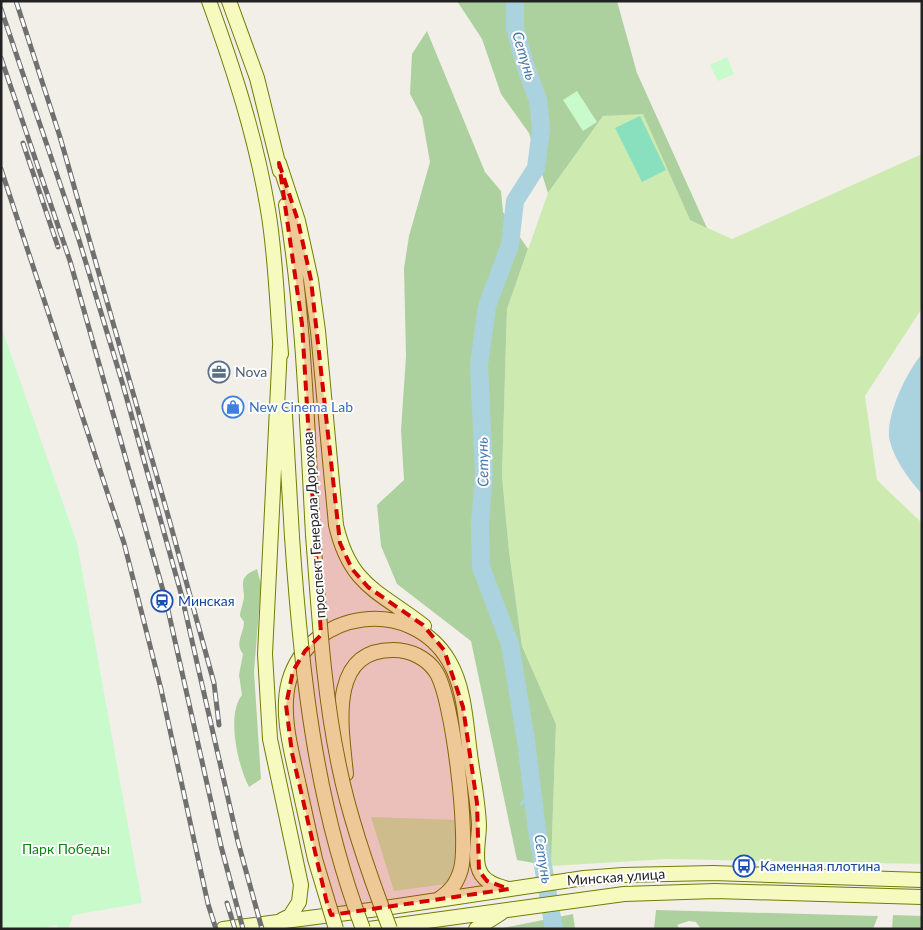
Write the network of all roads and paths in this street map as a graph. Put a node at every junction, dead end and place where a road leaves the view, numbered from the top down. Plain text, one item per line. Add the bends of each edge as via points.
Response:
1 (209, 1) edge
2 (229, 1) edge
3 (279, 163) junction
4 (280, 346) junction
5 (449, 661) junction
6 (349, 806) junction
7 (922, 880) edge
8 (510, 889) junction
9 (922, 898) edge
10 (436, 900) junction
11 (512, 908) junction
12 (279, 922) junction
13 (223, 929) edge
14 (336, 929) edge
15 (364, 929) edge
16 (369, 929) edge
17 (390, 929) edge
18 (476, 929) edge

1 - 4 main road, проспект Генерала Дорохова via 238,80 259,162 268,211
2 - 3 main road, проспект Генерала Дорохова via 257,78
3 - 5 main road via 298,221 311,280 340,544 359,578 423,625 438,641
3 - 6 main road, проспект Генерала Дорохова, bridge via 302,324 323,656 339,766
4 - 12 main road via 265,673 270,738 302,894 290,916
4 - 15 main road, проспект Генерала Дорохова, bridge via 302,667 318,771 330,824
5 - 8 main road via 463,707 477,803 476,861 487,881
5 - 14 main road, bridge via 431,640 400,622 365,618 331,628 304,651 289,682 286,705 292,753 315,859
6 - 10 main road, bridge via 341,709 346,679 356,665 371,655 388,650 406,652 423,659 440,680 464,822 461,869 454,886
6 - 17 main road, проспект Генерала Дорохова, bridge
7 - 8 main road, Минская улица via 713,873 584,878
8 - 10 main road, Минская улица
9 - 11 main road, Минская улица via 714,891 624,894
10 - 12 main road, Минская улица
11 - 16 main road, Минская улица
11 - 18 main road
12 - 13 main road, Минская улица

